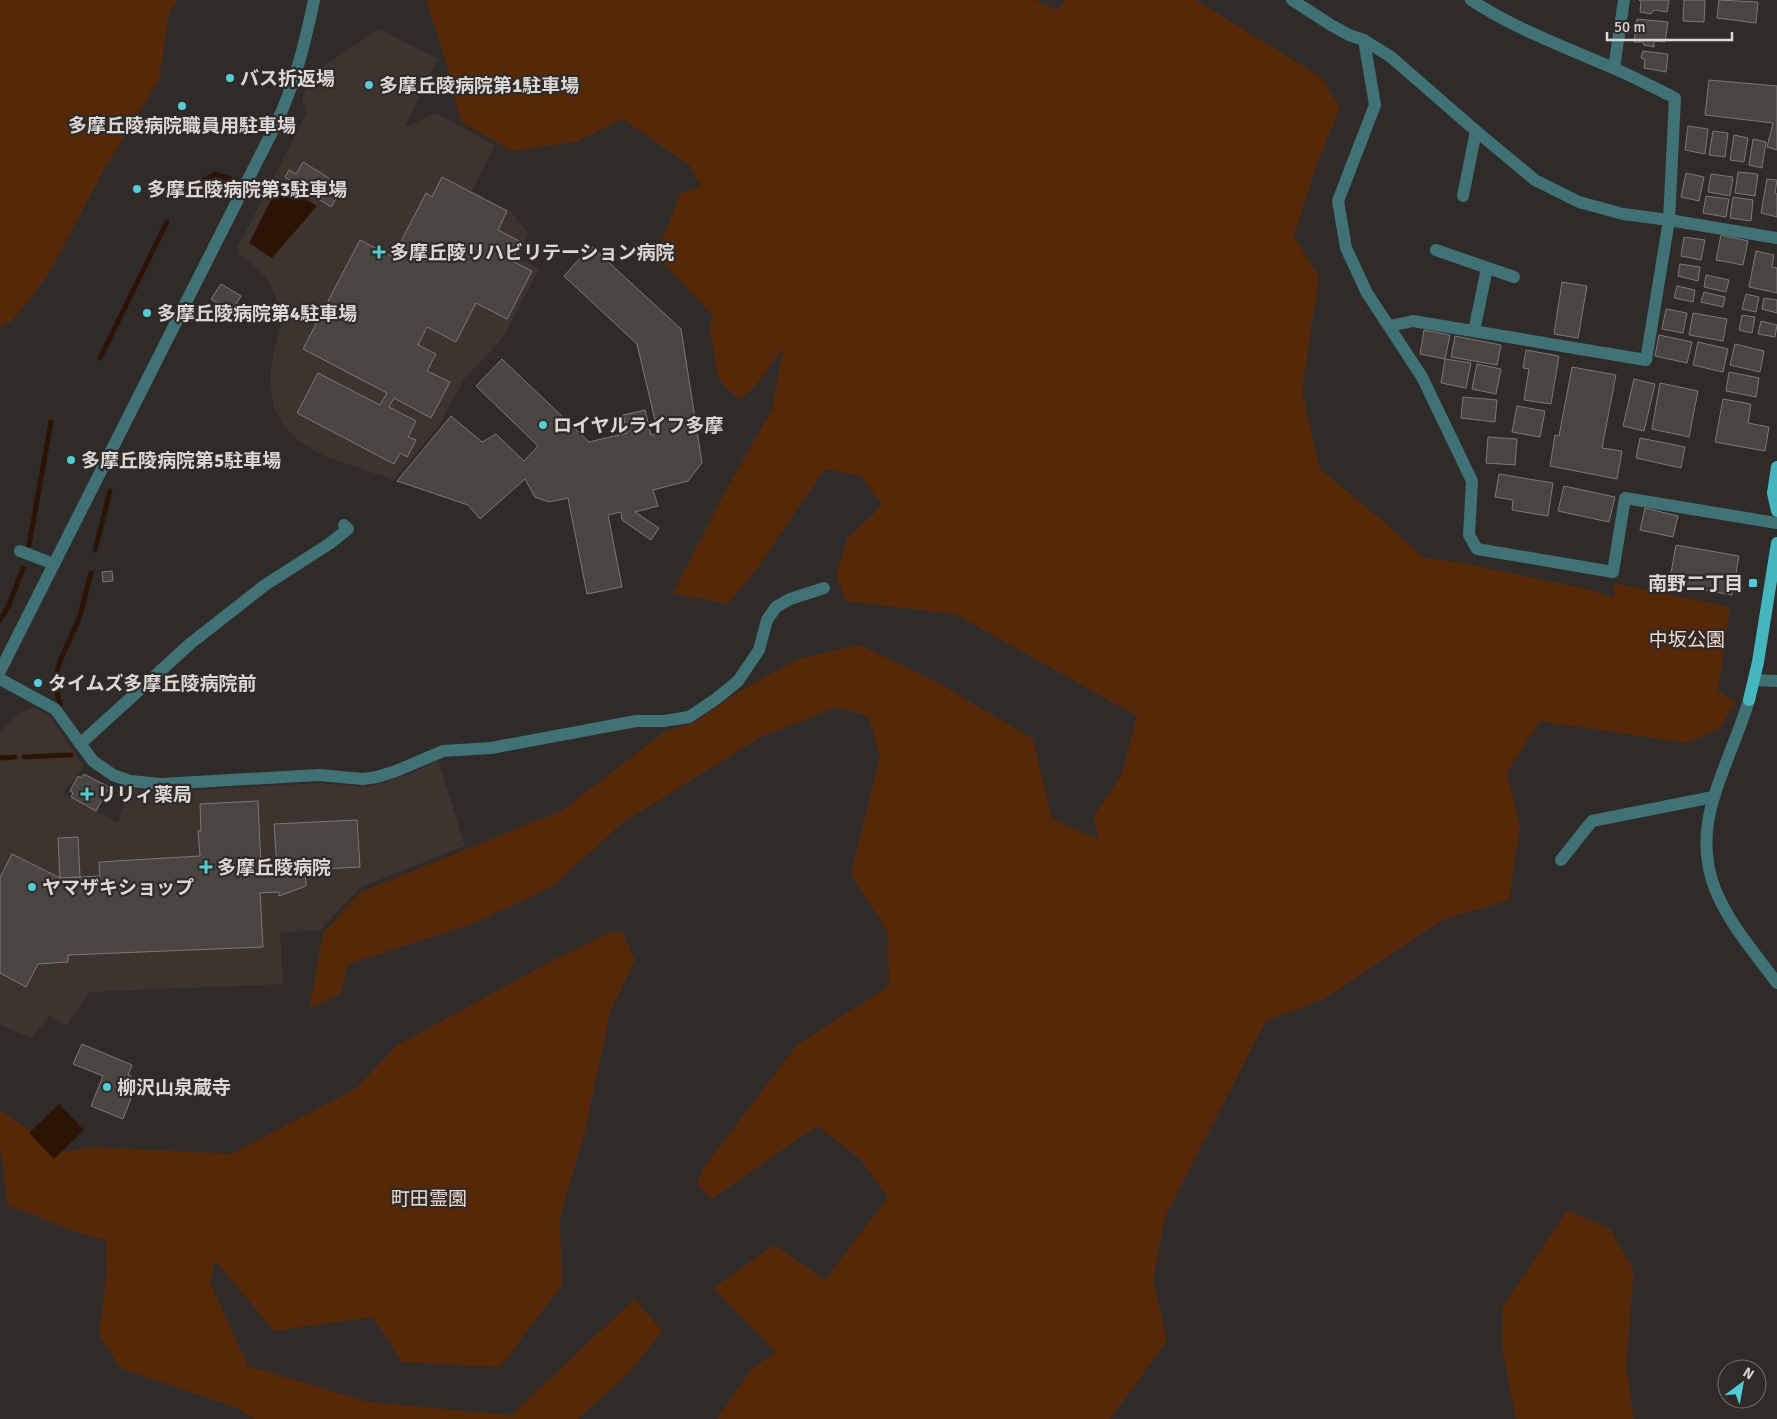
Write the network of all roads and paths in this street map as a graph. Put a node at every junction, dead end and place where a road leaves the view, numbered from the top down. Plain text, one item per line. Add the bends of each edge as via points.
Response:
1 (314, 0) edge
2 (1292, 0) edge
3 (1471, 0) edge
4 (1624, 0) edge
5 (1364, 40) junction
6 (1614, 68) junction
7 (1476, 132) junction
8 (1463, 196) dead end
9 (1669, 220) junction
10 (1777, 238) edge
11 (1436, 250) dead end
12 (1487, 268) junction
13 (1514, 278) dead end
14 (1390, 326) junction
15 (1474, 331) junction
16 (1777, 467) edge
17 (1777, 511) edge
18 (1777, 523) edge
19 (344, 525) dead end
20 (1777, 543) edge
21 (20, 551) dead end
22 (54, 564) junction
23 (824, 588) dead end
24 (0, 671) edge
25 (0, 679) edge
26 (1754, 680) junction
27 (1777, 681) edge
28 (1749, 700) joint
29 (80, 744) junction
30 (1713, 798) junction
31 (1561, 860) dead end
32 (1777, 983) edge

1 - 22 street via 304,49 281,114
2 - 5 street via 1331,25
3 - 6 street via 1561,47
4 - 6 street
5 - 7 street via 1391,57
5 - 14 street via 1375,105 1338,201 1346,248 1367,293
6 - 9 street via 1675,98
7 - 8 street
7 - 9 street via 1535,180 1579,202 1622,214
9 - 10 street
9 - 15 street via 1646,360
11 - 12 street
12 - 13 street
12 - 15 street
14 - 15 street via 1413,322
14 - 18 street via 1422,377 1472,481 1470,534 1477,549 1613,572 1625,498
16 - 17 main road via 1773,494
19 - 29 street via 348,529 329,544 265,584 191,643
20 - 26 main road
21 - 22 street
22 - 24 street
23 - 29 street via 776,607 766,620 759,650 738,681 689,717 636,721 491,748 443,751 396,771 363,779 319,775 145,783 108,772 93,761
25 - 29 street via 55,710
26 - 27 street
26 - 28 main road
28 - 30 street
30 - 31 street via 1592,821
30 - 32 street via 1706,838 1712,881 1734,927

